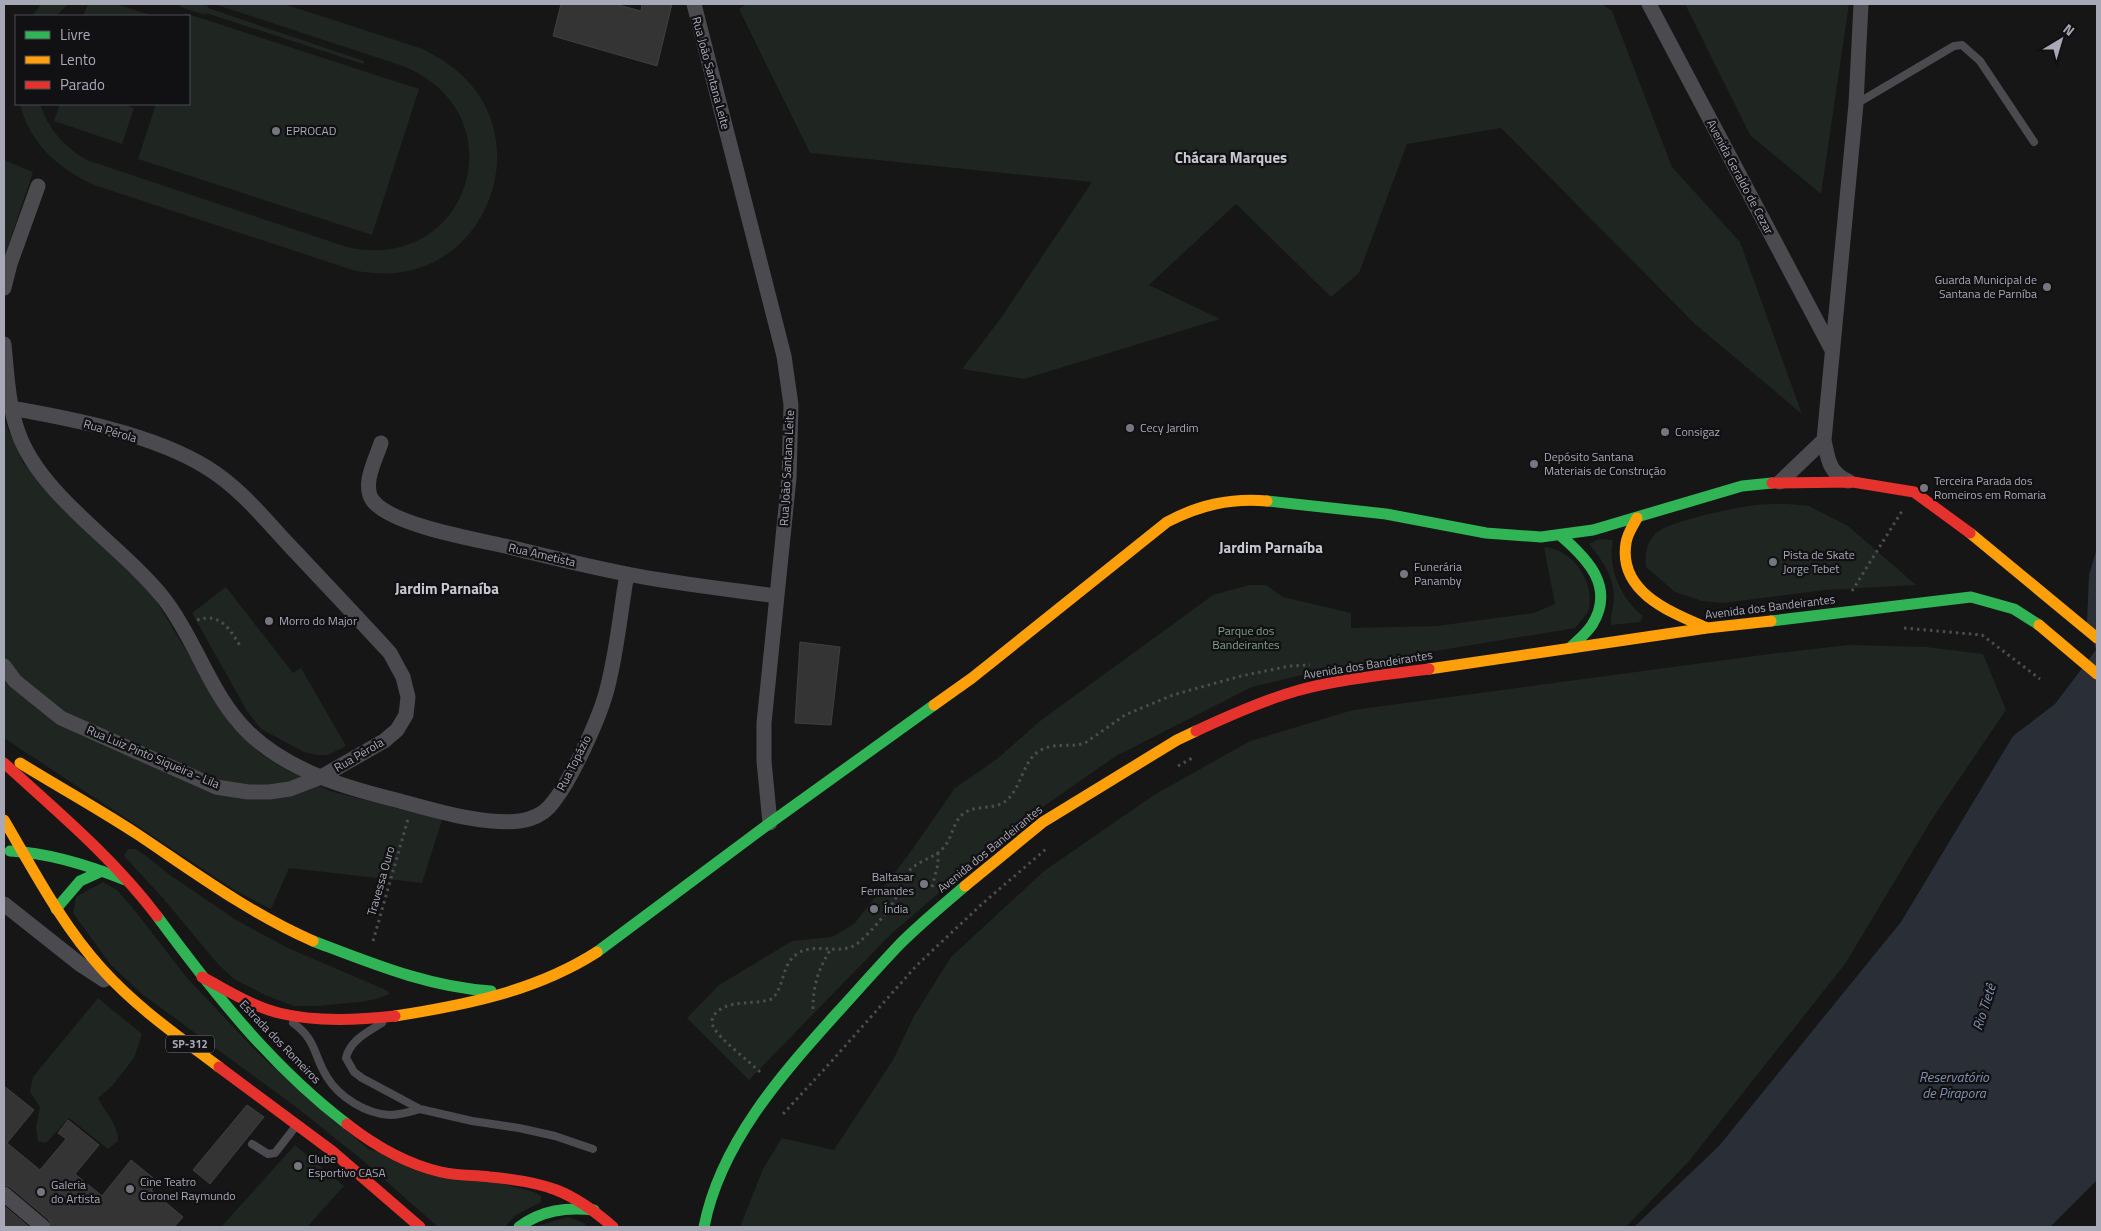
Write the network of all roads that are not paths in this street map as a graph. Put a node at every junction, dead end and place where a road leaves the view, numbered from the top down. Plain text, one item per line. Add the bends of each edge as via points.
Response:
1 (694, 4) edge
2 (1649, 4) edge
3 (1862, 4) edge
4 (1856, 104) junction
5 (2034, 142) dead end
6 (38, 186) dead end
7 (4, 288) edge
8 (4, 344) edge
9 (1832, 350) junction
10 (11, 408) junction
11 (1824, 440) junction
12 (381, 443) dead end
13 (1780, 482) junction
14 (1852, 482) junction
15 (1637, 518) junction
16 (1561, 536) junction
17 (627, 574) junction
18 (777, 596) junction
19 (1707, 628) junction
20 (2097, 638) edge
21 (1570, 648) junction
22 (4, 666) edge
23 (2097, 674) edge
24 (4, 753) edge
25 (4, 763) edge
26 (321, 777) junction
27 (4, 820) edge
28 (770, 823) junction
29 (4, 851) edge
30 (23, 851) junction
31 (102, 871) junction
32 (131, 883) junction
33 (4, 904) edge
34 (56, 909) junction
35 (202, 977) junction
36 (515, 991) junction
37 (125, 994) junction
38 (279, 1013) junction
39 (392, 1016) junction
40 (420, 1109) junction
41 (297, 1124) junction
42 (252, 1144) dead end
43 (593, 1149) dead end
44 (4, 1194) edge
45 (594, 1210) junction
46 (44, 1227) edge
47 (420, 1227) edge
48 (519, 1227) edge
49 (614, 1227) edge
50 (704, 1227) edge

1 - 18 street, Rua João Santana Leite via 785,364 791,405 789,478
2 - 9 street, Avenida Geraldo de Cezar
3 - 4 street
4 - 5 lane via 1954,46 1962,45 1980,61
4 - 9 street
6 - 7 street
8 - 10 street, Rua Pérola
9 - 11 street
10 - 26 street, Rua Pérola via 24,446 38,470 151,583 182,625 236,720 264,746
10 - 26 street, Rua Pérola via 58,416 128,435 178,452 207,468 240,492 390,654 403,676 408,697 406,715 397,730 384,741
11 - 13 street
11 - 14 street via 1832,469 1838,476
12 - 17 street, Rua Ametista via 368,490 381,509 396,517 469,538
13 - 14 main road
13 - 15 main road via 1742,486
14 - 20 main road via 1914,492 1955,520
15 - 16 main road
15 - 19 main road via 1626,540 1624,555 1626,571 1634,584 1660,606
16 - 21 main road via 1588,560 1597,573 1600,586 1601,601 1591,627
16 - 28 main road via 1523,537 1471,532 1395,516 1273,501 1208,503 1186,510 972,678
17 - 18 street, Rua Ametista
17 - 26 street, Rua Topázio via 606,694 572,770 553,803 540,815 526,820 478,819 412,804
18 - 28 street, Rua João Santana Leite via 764,723
19 - 21 main road, Avenida dos Bandeirantes
19 - 23 main road, Avenida dos Bandeirantes via 1971,597 2014,609 2046,630
21 - 50 main road, Avenida dos Bandeirantes via 1296,691 1237,712 1177,740 1043,822 901,943 798,1056 742,1132 728,1158
22 - 26 street, Rua Luiz Pinto Siqueira - Lila via 15,681 61,718 216,787 269,792 290,789
24 - 36 main road via 135,833 227,895 311,940 407,976 462,989
25 - 32 main road, Estrada dos Romeiros via 98,847
27 - 30 main road, SP-312
28 - 36 main road via 608,945 578,964
29 - 30 main road
30 - 31 main road
30 - 34 main road, SP-312
31 - 32 main road
31 - 34 main road via 80,881
32 - 35 main road, Estrada dos Romeiros
33 - 37 street via 81,965
34 - 37 main road, SP-312
35 - 38 main road via 248,1002
35 - 45 main road, Estrada dos Romeiros via 253,1036 310,1093 385,1150 434,1170 550,1186 574,1195
36 - 39 main road via 450,1007
37 - 41 main road, SP-312
38 - 39 main road via 314,1019
38 - 40 lane via 305,1033 327,1077 352,1102 389,1115
39 - 40 lane via 360,1038 346,1058 362,1078
40 - 43 lane via 528,1130
41 - 42 lane via 275,1153 268,1154
41 - 47 main road, SP-312
44 - 46 street
45 - 48 main road via 574,1207 549,1211
45 - 49 main road, Estrada dos Romeiros

